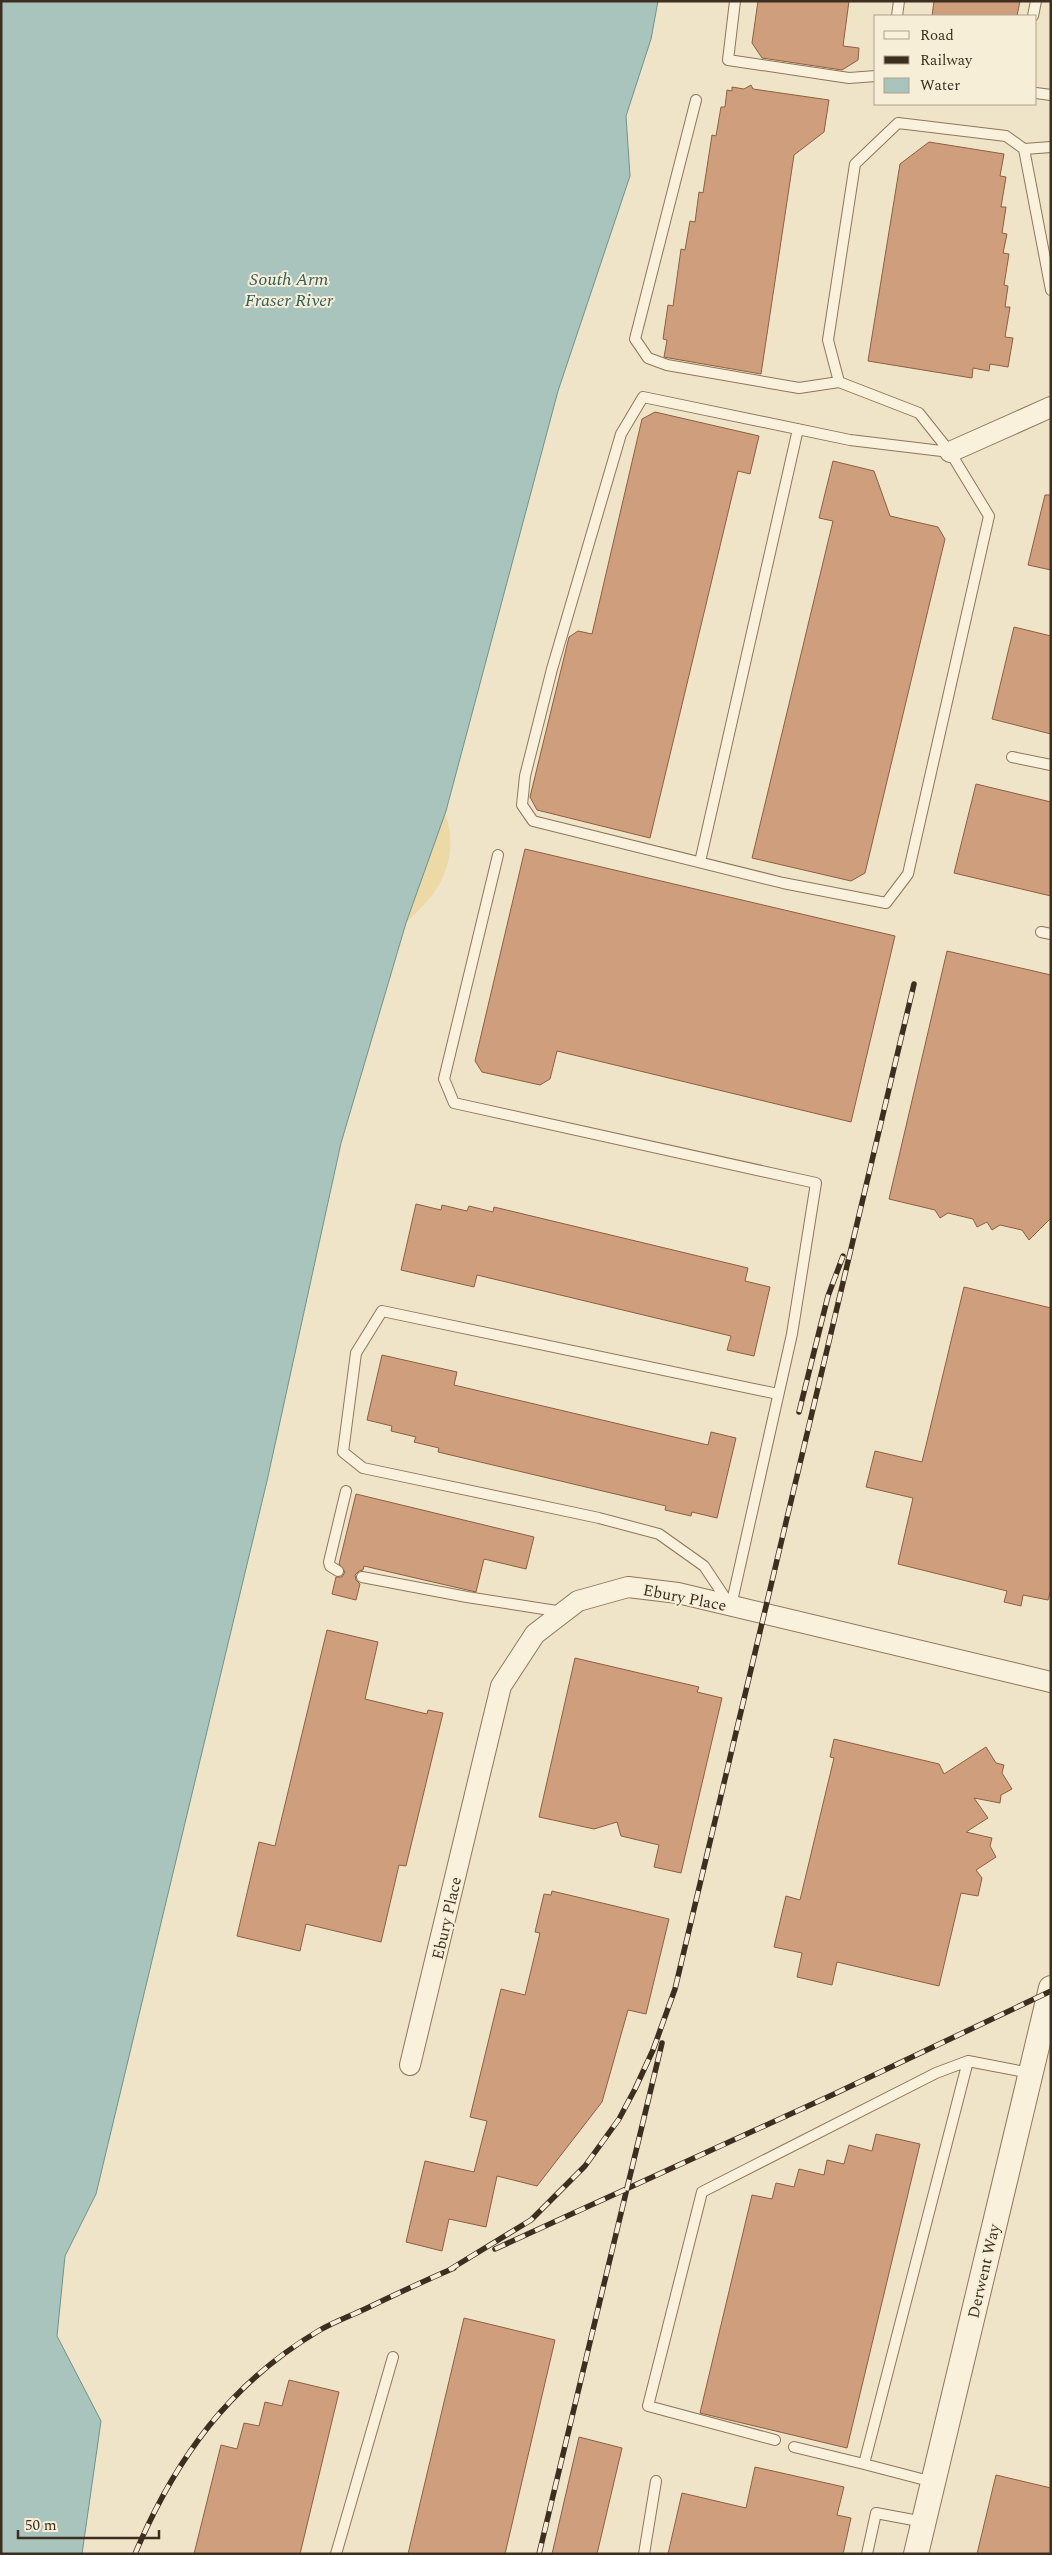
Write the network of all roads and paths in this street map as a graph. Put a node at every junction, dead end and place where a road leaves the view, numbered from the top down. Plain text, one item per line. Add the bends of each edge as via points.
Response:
1 (736, 1) edge
2 (899, 1) edge
3 (1036, 1) edge
4 (896, 15) edge
5 (1033, 15) edge
6 (874, 76) edge
7 (1037, 93) edge
8 (1051, 95) edge
9 (696, 100) dead end
10 (1051, 147) edge
11 (1024, 149) junction
12 (1051, 290) edge
13 (839, 382) junction
14 (1051, 407) edge
15 (798, 429) junction
16 (950, 452) junction
17 (1012, 756) dead end
18 (1051, 765) edge
19 (498, 856) dead end
20 (700, 862) junction
21 (778, 1394) junction
22 (346, 1491) dead end
23 (338, 1571) dead end
24 (362, 1577) dead end
25 (731, 1606) junction
26 (564, 1612) junction
27 (1051, 1682) edge
28 (1051, 1988) edge
29 (968, 2061) junction
30 (410, 2065) dead end
31 (1030, 2073) junction
32 (393, 2357) dead end
33 (775, 2440) dead end
34 (794, 2447) dead end
35 (864, 2464) junction
36 (656, 2481) dead end
37 (933, 2482) junction
38 (924, 2522) junction
39 (336, 2554) edge
40 (644, 2554) edge
41 (867, 2554) edge
42 (916, 2554) edge

1 - 6 lane via 728,60 849,78
2 - 4 lane
3 - 5 lane
7 - 8 lane
9 - 13 lane via 635,339 648,358 667,365 799,388
10 - 11 lane
11 - 12 lane
11 - 13 lane via 1006,136 898,123 855,164 828,340
13 - 16 lane via 919,413
14 - 16 street
15 - 16 lane via 850,440
15 - 20 lane
15 - 20 lane via 642,396 621,434 552,669 525,776 522,804 533,821
16 - 20 lane via 989,516 908,874 886,903 783,883
17 - 18 lane
19 - 21 lane via 444,1079 454,1103 816,1183 792,1334
21 - 25 lane
21 - 25 lane via 382,1311 356,1353 343,1452 363,1468 590,1516 659,1534 704,1566
22 - 23 lane via 329,1562
24 - 26 lane
25 - 26 street, Ebury Place via 678,1593 628,1587 578,1601
25 - 27 street, Ebury Place
26 - 30 street, Ebury Place via 535,1634 501,1686
28 - 31 street, Derwent Way
29 - 31 lane
29 - 33 lane via 936,2073 702,2192 648,2406
29 - 35 lane
31 - 37 street, Derwent Way
32 - 39 lane
34 - 35 lane
35 - 37 lane
36 - 40 lane
37 - 38 street, Derwent Way
38 - 41 lane via 876,2513
38 - 42 street, Derwent Way

